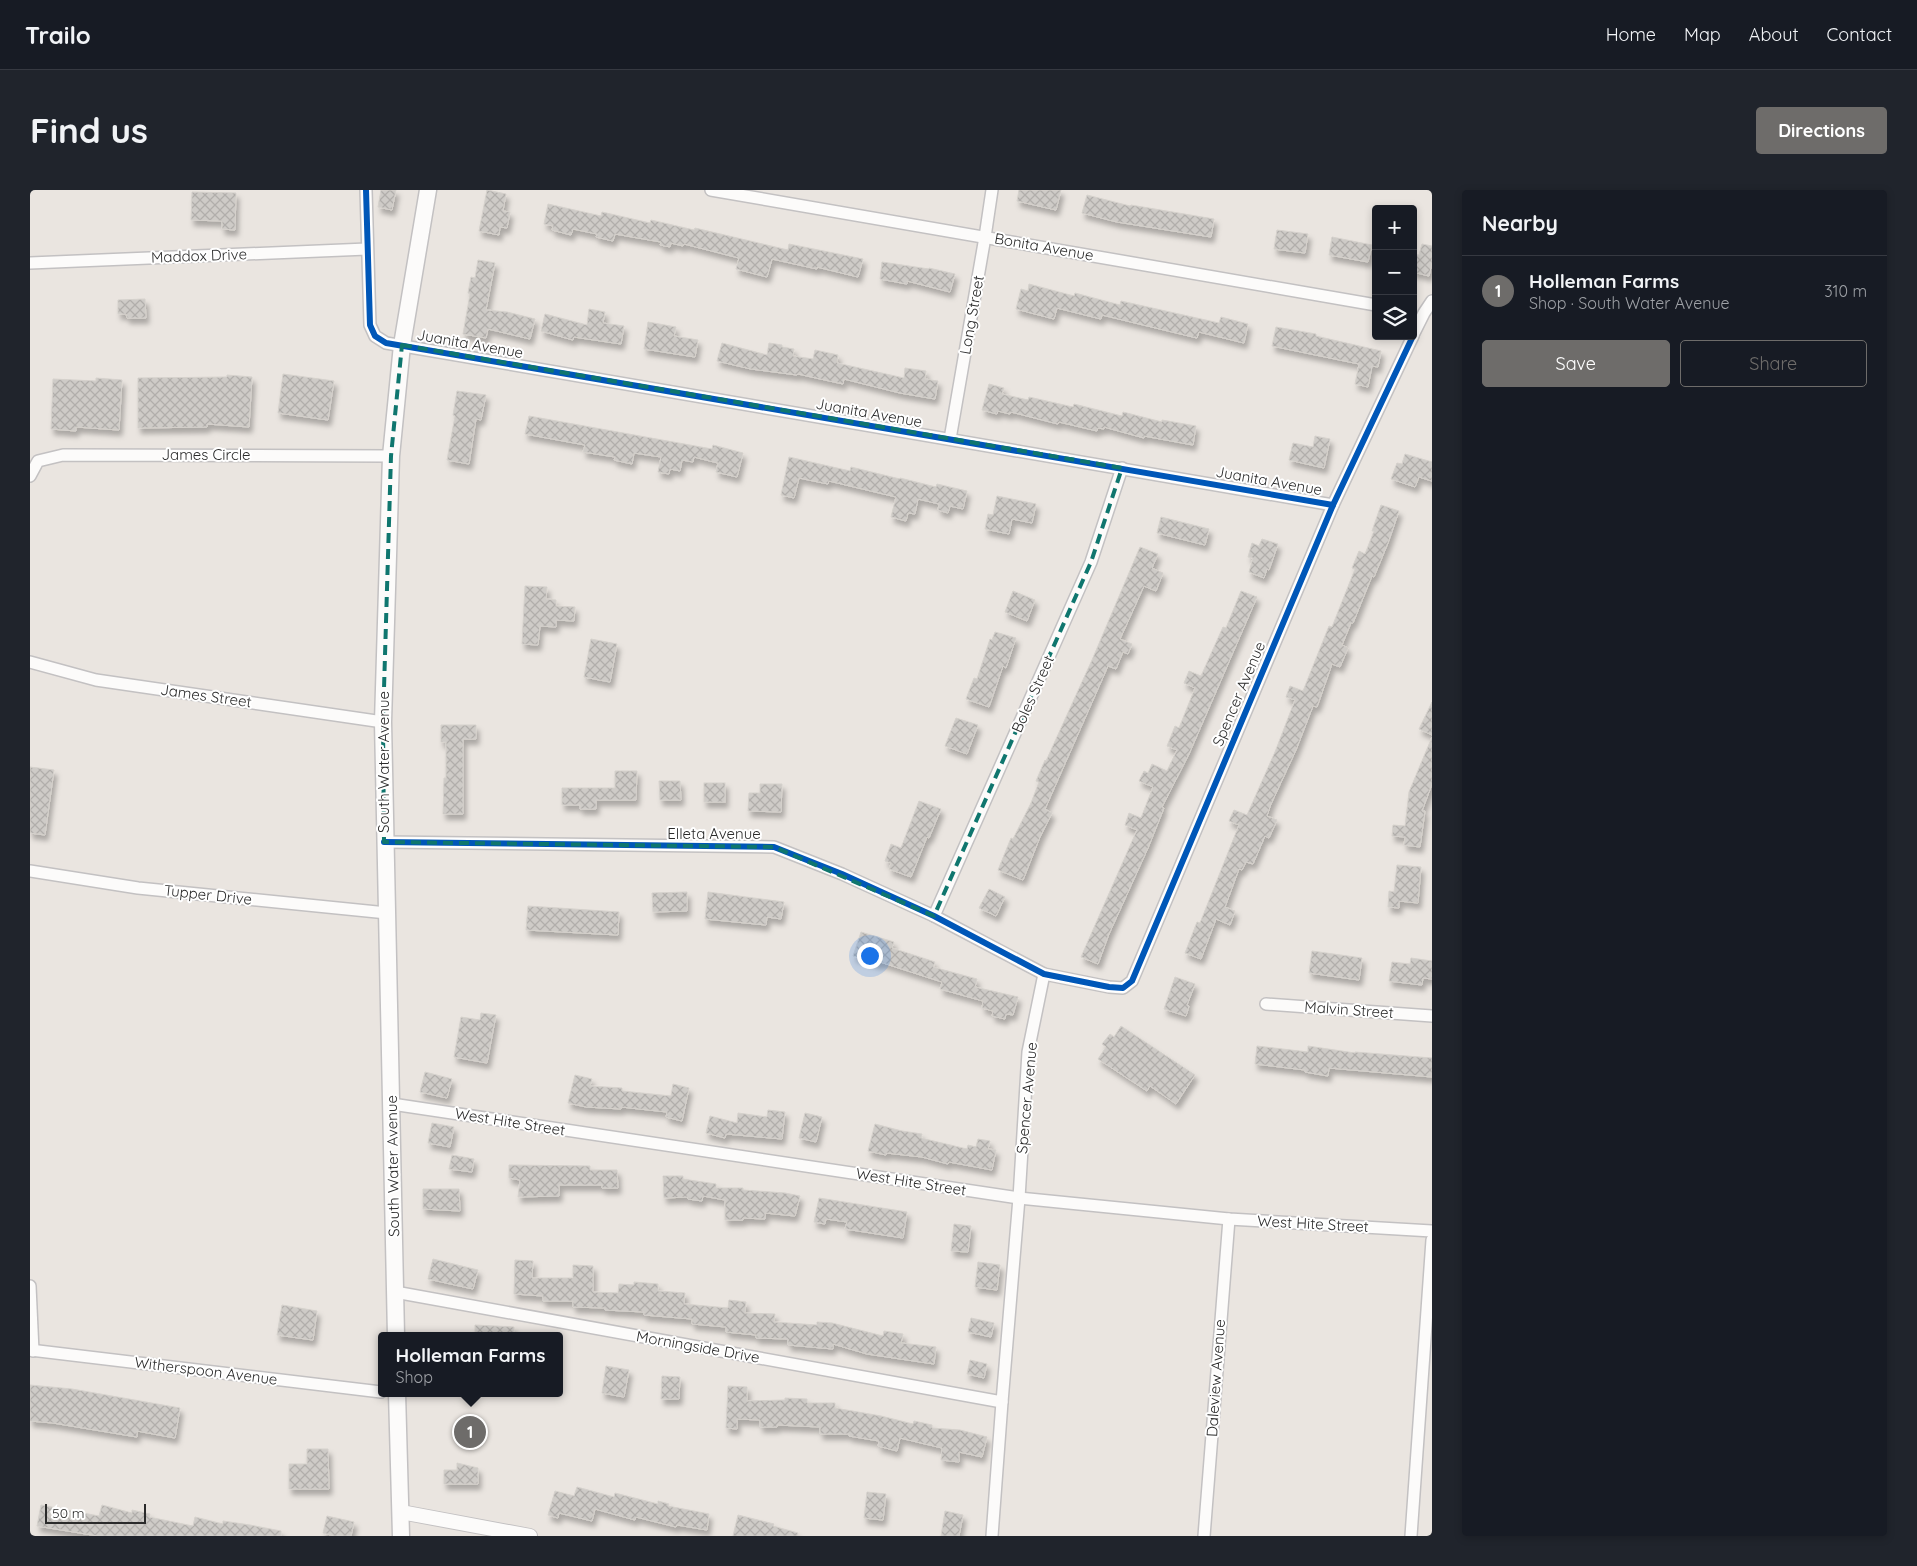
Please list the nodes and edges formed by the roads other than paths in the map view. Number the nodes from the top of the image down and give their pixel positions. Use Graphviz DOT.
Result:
graph roads {
  1 [pos="366,190"];
  2 [pos="428,190"];
  3 [pos="711,190"];
  4 [pos="992,190"];
  5 [pos="985,237"];
  6 [pos="367,250"];
  7 [pos="30,263"];
  8 [pos="1432,301"];
  9 [pos="1372,304"];
  10 [pos="1418,312"];
  11 [pos="1411,340"];
  12 [pos="402,345"];
  13 [pos="950,439"];
  14 [pos="391,456"];
  15 [pos="1122,468"];
  16 [pos="30,476"];
  17 [pos="1333,504"];
  18 [pos="30,662"];
  19 [pos="383,722"];
  20 [pos="384,842"];
  21 [pos="30,872"];
  22 [pos="387,913"];
  23 [pos="934,916"];
  24 [pos="1044,974"];
  25 [pos="1266,1004"];
  26 [pos="1432,1016"];
  27 [pos="392,1104"];
  28 [pos="1019,1198"];
  29 [pos="1229,1219"];
  30 [pos="1432,1231"];
  31 [pos="1432,1240"];
  32 [pos="30,1286"];
  33 [pos="395,1292"];
  34 [pos="396,1332"];
  35 [pos="31,1351"];
  36 [pos="378,1392"];
  37 [pos="397,1397"];
  38 [pos="1002,1402"];
  39 [pos="400,1512"];
  40 [pos="401,1536"];
  41 [pos="530,1536"];
  42 [pos="992,1536"];
  43 [pos="1204,1536"];
  44 [pos="1411,1536"];
  1 -- 6 [label="street, Juanita Avenue"];
  2 -- 12 [label="main road, South Water Avenue"];
  3 -- 5 [label="street, Bonita Avenue"];
  4 -- 5 [label="street, Long Street"];
  5 -- 9 [label="street, Bonita Avenue"];
  5 -- 13 [label="street, Long Street"];
  6 -- 7 [label="street, Maddox Drive"];
  6 -- 12 [label="street, Juanita Avenue"];
  8 -- 10 [label="street, Spencer Avenue"];
  11 -- 17 [label="street, Spencer Avenue"];
  12 -- 13 [label="street, Juanita Avenue"];
  12 -- 14 [label="main road, South Water Avenue"];
  13 -- 15 [label="street, Juanita Avenue"];
  14 -- 16 [label="street, James Circle"];
  14 -- 19 [label="main road, South Water Avenue"];
  15 -- 17 [label="street, Juanita Avenue"];
  15 -- 23 [label="street, Boles Street"];
  17 -- 24 [label="street, Spencer Avenue"];
  18 -- 19 [label="street, James Street"];
  19 -- 20 [label="main road, South Water Avenue"];
  20 -- 22 [label="main road, South Water Avenue"];
  20 -- 23 [label="street, Elleta Avenue"];
  21 -- 22 [label="street, Tupper Drive"];
  22 -- 27 [label="main road, South Water Avenue"];
  23 -- 24 [label="street, Elleta Avenue"];
  24 -- 28 [label="street, Spencer Avenue"];
  25 -- 26 [label="street, Malvin Street"];
  27 -- 28 [label="street, West Hite Street"];
  27 -- 33 [label="main road, South Water Avenue"];
  28 -- 29 [label="street, West Hite Street"];
  28 -- 38 [label="street, Spencer Avenue"];
  29 -- 30 [label="street, West Hite Street"];
  29 -- 43 [label="street, Daleview Avenue"];
  31 -- 44 [label="street"];
  32 -- 35 [label="street"];
  33 -- 34 [label="main road, South Water Avenue"];
  33 -- 38 [label="street, Morningside Drive"];
  35 -- 36 [label="street, Witherspoon Avenue"];
  37 -- 39 [label="main road"];
  38 -- 42 [label="street, Spencer Avenue"];
  39 -- 40 [label="main road"];
  39 -- 41 [label="street"];
}
